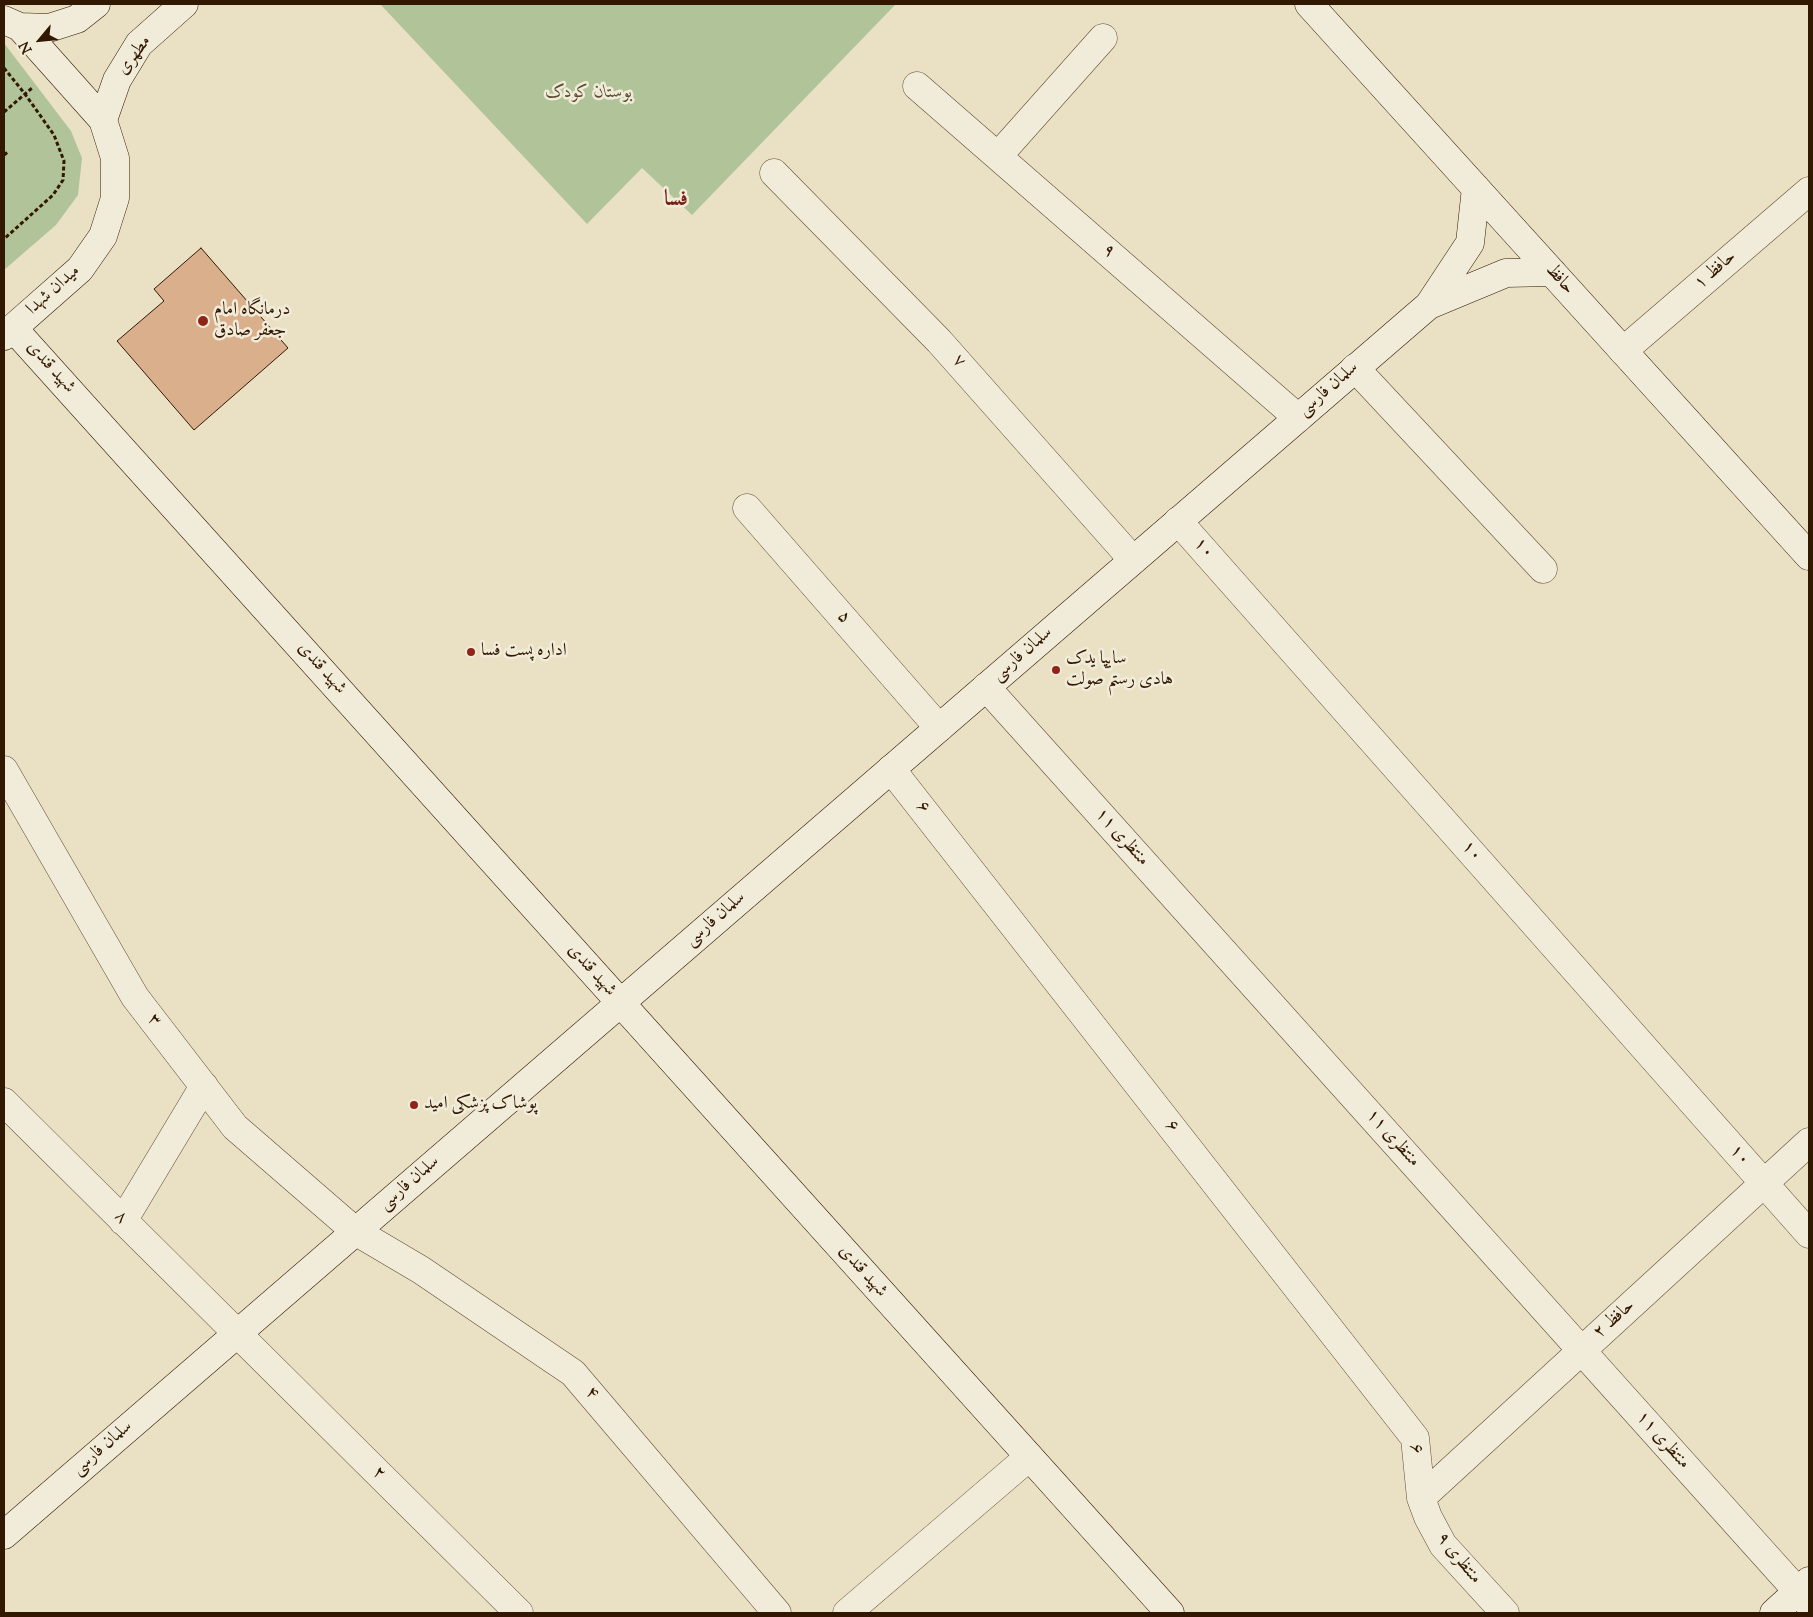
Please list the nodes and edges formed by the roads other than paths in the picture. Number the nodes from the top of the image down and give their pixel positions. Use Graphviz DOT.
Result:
graph roads {
  1 [pos="96,4"];
  2 [pos="184,4"];
  3 [pos="1309,4"];
  4 [pos="12,23"];
  5 [pos="1103,38"];
  6 [pos="917,86"];
  7 [pos="103,120"];
  8 [pos="998,156"];
  9 [pos="774,172"];
  10 [pos="1476,188"];
  11 [pos="1809,192"];
  12 [pos="1552,272"];
  13 [pos="1429,305"];
  14 [pos="8,332"];
  15 [pos="1623,351"];
  16 [pos="1356,368"];
  17 [pos="1298,418"];
  18 [pos="747,508"];
  19 [pos="1178,521"];
  20 [pos="1809,556"];
  21 [pos="1133,560"];
  22 [pos="1543,570"];
  23 [pos="986,687"];
  24 [pos="938,728"];
  25 [pos="891,769"];
  26 [pos="4,770"];
  27 [pos="620,1002"];
  28 [pos="204,1086"];
  29 [pos="4,1102"];
  30 [pos="1809,1142"];
  31 [pos="1764,1184"];
  32 [pos="123,1221"];
  33 [pos="356,1231"];
  34 [pos="1809,1234"];
  35 [pos="236,1334"];
  36 [pos="1582,1351"];
  37 [pos="1029,1457"];
  38 [pos="1421,1498"];
  39 [pos="4,1535"];
  40 [pos="1805,1592"];
  41 [pos="519,1613"];
  42 [pos="778,1613"];
  43 [pos="847,1613"];
  44 [pos="1170,1613"];
  45 [pos="1505,1613"];
  46 [pos="1774,1613"];
  1 -- 4 [label="street"];
  2 -- 7 [label="street, مطهری"];
  3 -- 10 [label="street, حافظ"];
  4 -- 7 [label="street, میدان شهدا"];
  5 -- 8 [label="street"];
  6 -- 8 [label="street, ۹"];
  7 -- 14 [label="street, میدان شهدا"];
  8 -- 17 [label="street, ۹"];
  9 -- 21 [label="street, ۷"];
  10 -- 12 [label="street, حافظ"];
  10 -- 13 [label="street"];
  11 -- 15 [label="street, حافظ ۱"];
  12 -- 13 [label="street"];
  12 -- 15 [label="street, حافظ"];
  13 -- 16 [label="street, سلمان فارسی"];
  14 -- 27 [label="street, شهید قندی"];
  15 -- 20 [label="street, حافظ"];
  16 -- 17 [label="street, سلمان فارسی"];
  16 -- 22 [label="street"];
  17 -- 19 [label="street, سلمان فارسی"];
  18 -- 24 [label="street, ۵"];
  19 -- 21 [label="street, سلمان فارسی"];
  19 -- 31 [label="street, ۱۰"];
  21 -- 23 [label="street, سلمان فارسی"];
  23 -- 24 [label="street, سلمان فارسی"];
  23 -- 36 [label="street, منتظری ۱۱"];
  24 -- 25 [label="street, سلمان فارسی"];
  25 -- 27 [label="street, سلمان فارسی"];
  25 -- 38 [label="street, ۶"];
  26 -- 28 [label="street, ۳"];
  27 -- 33 [label="street, سلمان فارسی"];
  27 -- 37 [label="street, شهید قندی"];
  28 -- 32 [label="street"];
  28 -- 33 [label="street, ۳"];
  29 -- 32 [label="street, ۸"];
  30 -- 31 [label="street, حافظ ۲"];
  31 -- 34 [label="street, ۱۰"];
  31 -- 36 [label="street, حافظ ۲"];
  32 -- 35 [label="street, ۸"];
  33 -- 35 [label="street, سلمان فارسی"];
  33 -- 42 [label="street, ۴"];
  35 -- 39 [label="street, سلمان فارسی"];
  35 -- 41 [label="street, ۲"];
  36 -- 38 [label="street, حافظ ۲"];
  36 -- 40 [label="street, منتظری ۱۱"];
  37 -- 43 [label="street"];
  37 -- 44 [label="street, شهید قندی"];
  38 -- 45 [label="street, منتظری ۹"];
  40 -- 46 [label="street"];
}
